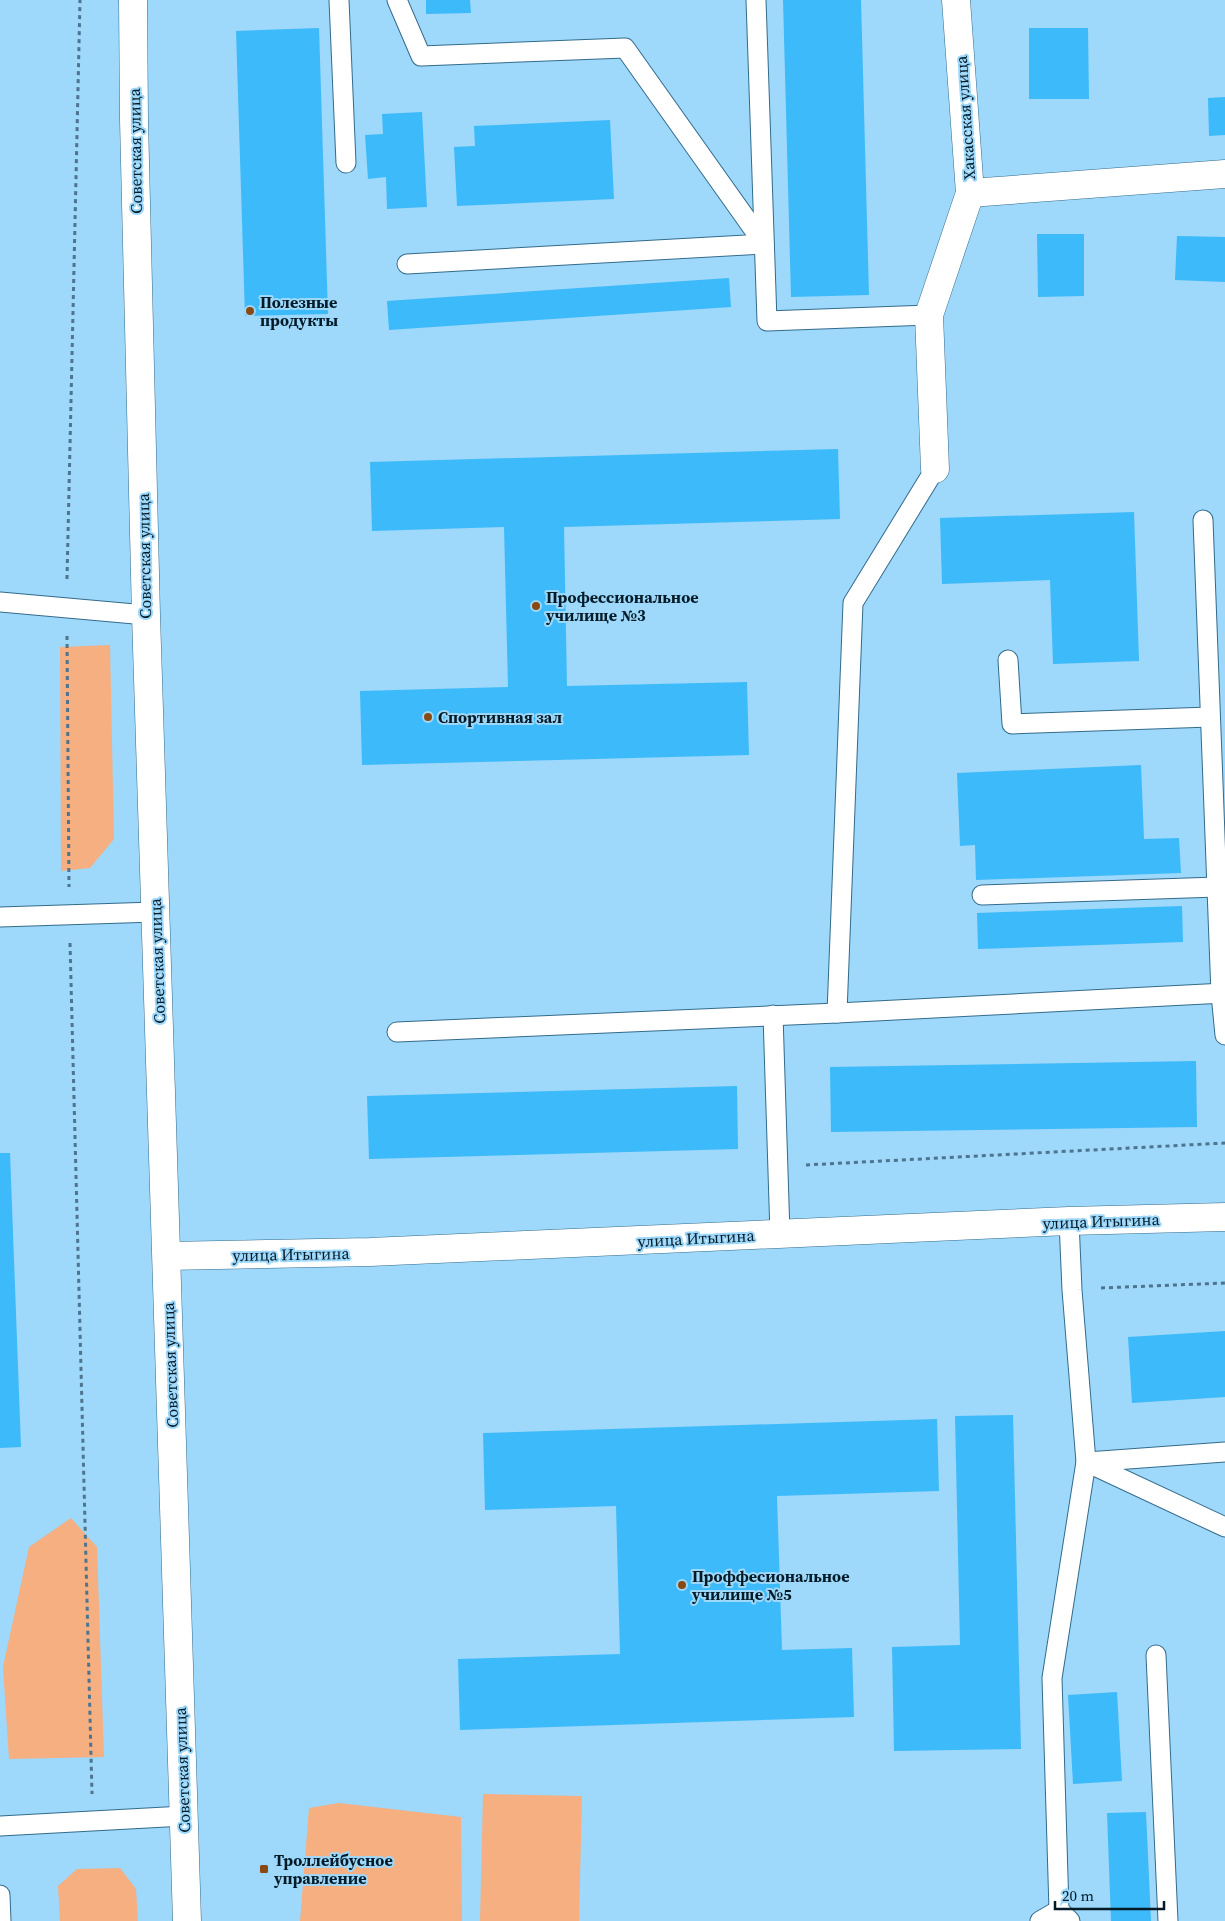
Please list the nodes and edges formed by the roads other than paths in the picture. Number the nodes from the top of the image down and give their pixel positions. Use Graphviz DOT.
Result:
graph roads {
  1 [pos="133,0"];
  2 [pos="339,0"];
  3 [pos="398,0"];
  4 [pos="756,0"];
  5 [pos="956,0"];
  6 [pos="346,163"];
  7 [pos="1225,174"];
  8 [pos="970,193"];
  9 [pos="764,244"];
  10 [pos="407,264"];
  11 [pos="929,314"];
  12 [pos="935,469"];
  13 [pos="1203,520"];
  14 [pos="0,602"];
  15 [pos="146,615"];
  16 [pos="1008,660"];
  17 [pos="1210,717"];
  18 [pos="1219,796"];
  19 [pos="1221,882"];
  20 [pos="982,895"];
  21 [pos="155,912"];
  22 [pos="0,916"];
  23 [pos="1223,993"];
  24 [pos="837,1013"];
  25 [pos="773,1015"];
  26 [pos="397,1032"];
  27 [pos="1225,1036"];
  28 [pos="1225,1217"];
  29 [pos="1069,1221"];
  30 [pos="780,1234"];
  31 [pos="167,1256"];
  32 [pos="1225,1452"];
  33 [pos="1086,1462"];
  34 [pos="1225,1527"];
  35 [pos="1156,1654"];
  36 [pos="184,1816"];
  37 [pos="0,1826"];
  38 [pos="0,1895"];
  39 [pos="1063,1918"];
  40 [pos="1,1921"];
  41 [pos="187,1921"];
  42 [pos="1040,1921"];
  43 [pos="1168,1921"];
  1 -- 15 [label="street, Советская улица"];
  2 -- 6 [label="lane"];
  3 -- 9 [label="lane"];
  4 -- 9 [label="lane"];
  5 -- 8 [label="street, Хакасская улица"];
  7 -- 8 [label="street"];
  8 -- 11 [label="street, Хакасская улица"];
  9 -- 10 [label="lane"];
  9 -- 11 [label="lane"];
  11 -- 12 [label="street, Хакасская улица"];
  12 -- 24 [label="lane"];
  13 -- 17 [label="lane"];
  14 -- 15 [label="lane"];
  15 -- 21 [label="street, Советская улица"];
  16 -- 17 [label="lane"];
  17 -- 18 [label="lane"];
  18 -- 19 [label="lane"];
  19 -- 20 [label="lane"];
  19 -- 23 [label="lane"];
  21 -- 22 [label="lane"];
  21 -- 31 [label="street, Советская улица"];
  23 -- 24 [label="lane"];
  23 -- 27 [label="lane"];
  24 -- 25 [label="lane"];
  25 -- 26 [label="lane"];
  25 -- 30 [label="lane"];
  28 -- 29 [label="street, улица Итыгина"];
  29 -- 30 [label="street, улица Итыгина"];
  29 -- 33 [label="lane"];
  30 -- 31 [label="street, улица Итыгина"];
  31 -- 36 [label="street, Советская улица"];
  32 -- 33 [label="lane"];
  33 -- 34 [label="lane"];
  33 -- 39 [label="lane"];
  35 -- 43 [label="lane"];
  36 -- 37 [label="lane"];
  36 -- 41 [label="street, Советская улица"];
  38 -- 40 [label="lane"];
  39 -- 42 [label="lane"];
}
